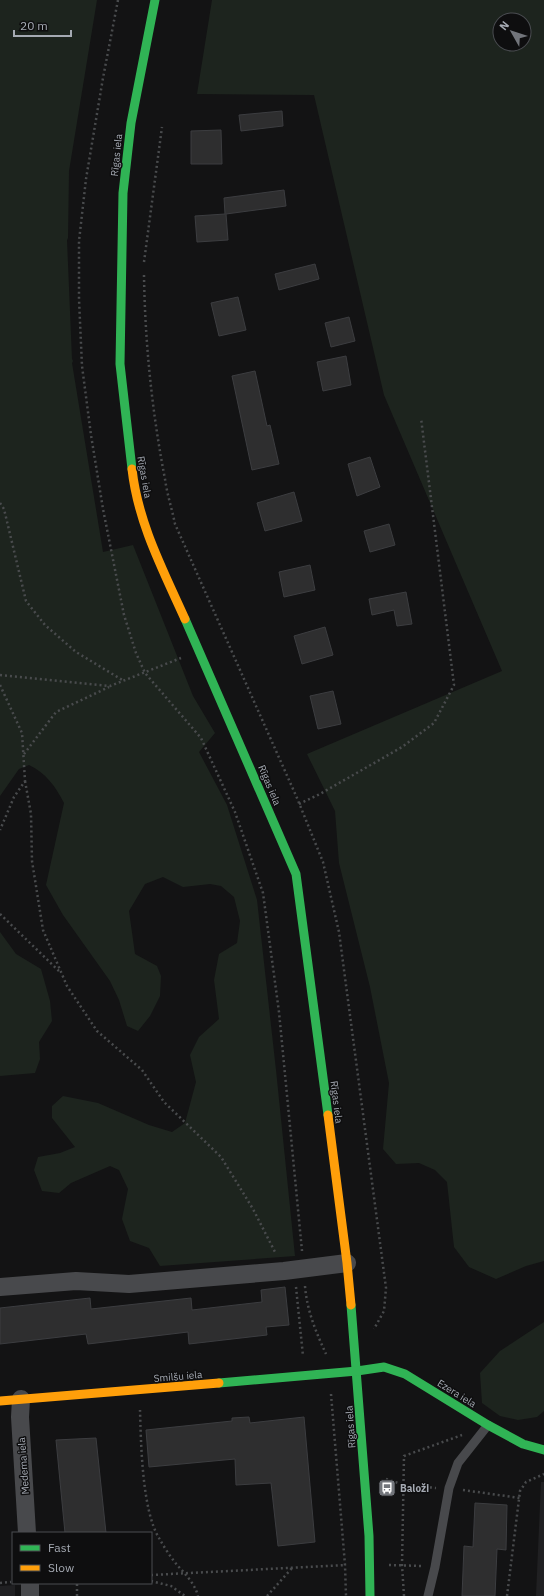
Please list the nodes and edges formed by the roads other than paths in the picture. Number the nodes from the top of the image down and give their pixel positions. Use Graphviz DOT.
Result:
graph roads {
  1 [pos="155,0"];
  2 [pos="347,1264"];
  3 [pos="0,1287"];
  4 [pos="357,1371"];
  5 [pos="21,1399"];
  6 [pos="0,1401"];
  7 [pos="488,1425"];
  8 [pos="544,1450"];
  9 [pos="28,1532"];
  10 [pos="30,1584"];
  11 [pos="30,1596"];
  12 [pos="370,1596"];
  13 [pos="428,1596"];
  1 -- 2 [label="main road, Rīgas iela"];
  2 -- 3 [label="street"];
  2 -- 4 [label="main road, Rīgas iela"];
  4 -- 5 [label="main road, Smilšu iela"];
  4 -- 7 [label="main road, Ezera iela"];
  4 -- 12 [label="main road, Rīgas iela"];
  5 -- 6 [label="main road, Smilšu iela"];
  5 -- 9 [label="street, Medema iela"];
  7 -- 8 [label="main road, Ezera iela"];
  7 -- 13 [label="lane"];
  10 -- 11 [label="street"];
}
